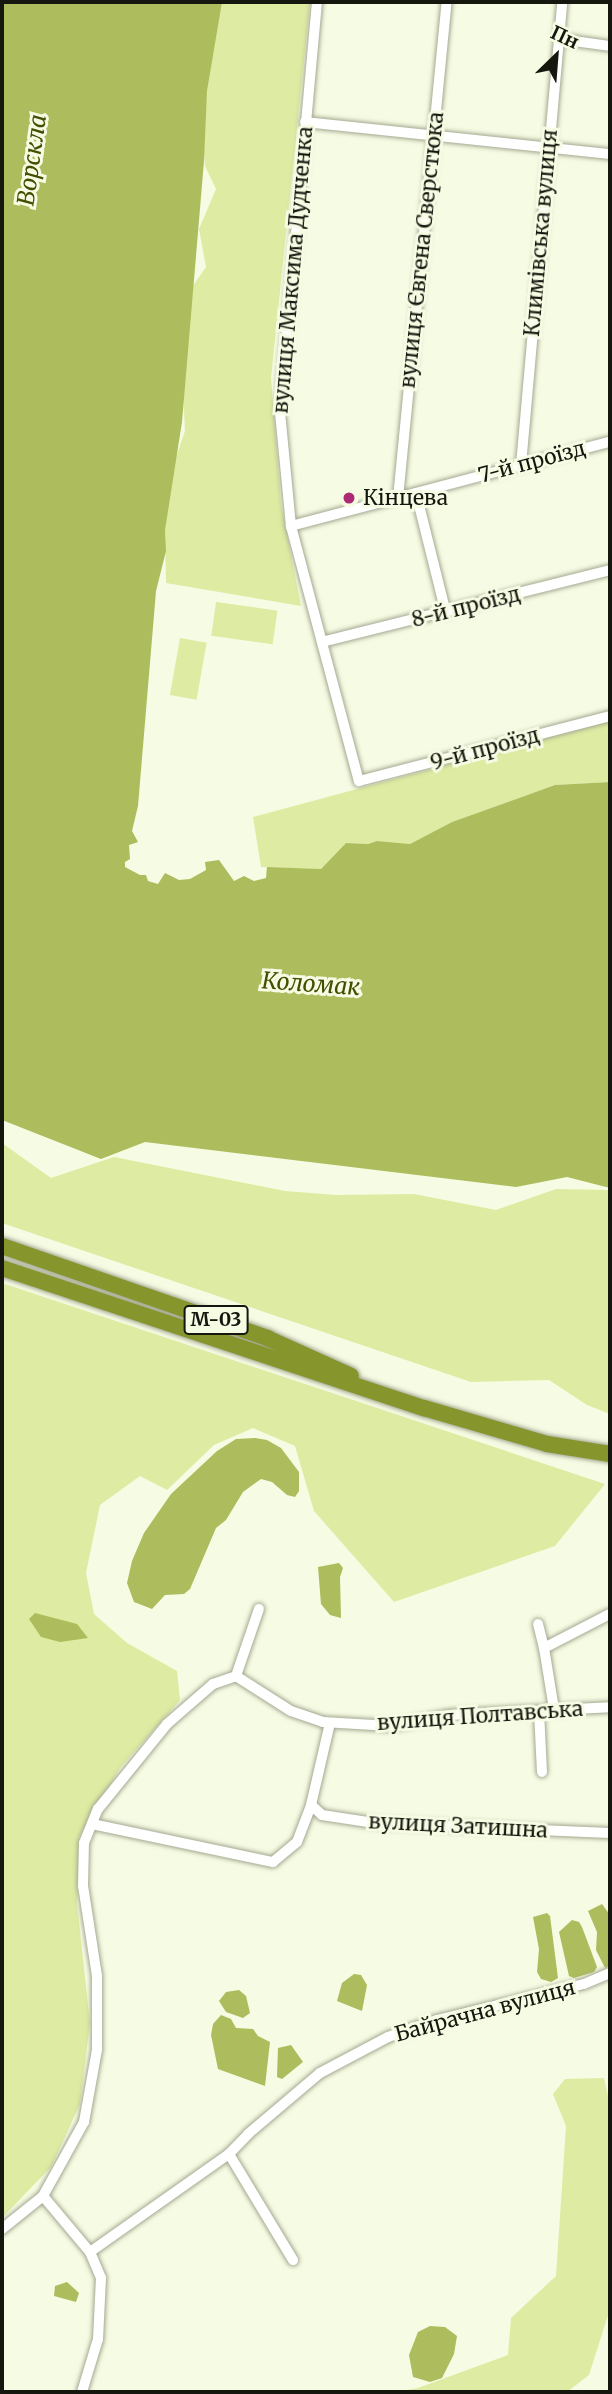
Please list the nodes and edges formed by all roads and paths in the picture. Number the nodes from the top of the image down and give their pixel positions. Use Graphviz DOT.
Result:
graph roads {
  1 [pos="317,2"];
  2 [pos="447,2"];
  3 [pos="562,2"];
  4 [pos="559,39"];
  5 [pos="610,46"];
  6 [pos="304,122"];
  7 [pos="433,137"];
  8 [pos="548,148"];
  9 [pos="610,154"];
  10 [pos="610,442"];
  11 [pos="521,465"];
  12 [pos="416,493"];
  13 [pos="398,498"];
  14 [pos="291,526"];
  15 [pos="610,570"];
  16 [pos="446,613"];
  17 [pos="322,642"];
  18 [pos="610,716"];
  19 [pos="359,781"];
  20 [pos="2,1246"];
  21 [pos="2,1268"];
  22 [pos="424,1408"];
  23 [pos="610,1454"];
  24 [pos="259,1609"];
  25 [pos="610,1614"];
  26 [pos="538,1624"];
  27 [pos="544,1648"];
  28 [pos="236,1676"];
  29 [pos="610,1707"];
  30 [pos="554,1709"];
  31 [pos="539,1711"];
  32 [pos="330,1723"];
  33 [pos="542,1772"];
  34 [pos="312,1805"];
  35 [pos="92,1824"];
  36 [pos="610,1833"];
  37 [pos="610,1973"];
  38 [pos="229,2154"];
  39 [pos="43,2196"];
  40 [pos="2,2229"];
  41 [pos="90,2252"];
  42 [pos="293,2260"];
  43 [pos="82,2392"];
  1 -- 6 [label="street, вулиця Максима Дудченка"];
  2 -- 7 [label="street, вулиця Євгена Сверстюка"];
  3 -- 4 [label="street, Климівська вулиця"];
  4 -- 5 [label="street"];
  4 -- 8 [label="street, Климівська вулиця"];
  6 -- 7 [label="street"];
  6 -- 14 [label="street, вулиця Максима Дудченка"];
  7 -- 8 [label="street"];
  7 -- 13 [label="street, вулиця Євгена Сверстюка"];
  8 -- 9 [label="street"];
  8 -- 11 [label="street, Климівська вулиця"];
  10 -- 11 [label="street, 7-й проїзд"];
  11 -- 12 [label="street, 7-й проїзд"];
  12 -- 13 [label="street, 7-й проїзд"];
  12 -- 16 [label="street"];
  13 -- 14 [label="street, 7-й проїзд"];
  14 -- 17 [label="street, вулиця Максима Дудченка"];
  15 -- 16 [label="street, 8-й проїзд"];
  16 -- 17 [label="street, 8-й проїзд"];
  17 -- 19 [label="street, вулиця Максима Дудченка"];
  18 -- 19 [label="street, 9-й проїзд"];
  20 -- 22 [label="highway, М-03"];
  21 -- 22 [label="highway, М-03"];
  22 -- 23 [label="highway, М-03"];
  24 -- 28 [label="street"];
  25 -- 27 [label="street"];
  26 -- 27 [label="street"];
  27 -- 30 [label="street"];
  28 -- 32 [label="street, вулиця Полтавська"];
  28 -- 35 [label="street"];
  29 -- 30 [label="street, вулиця Полтавська"];
  30 -- 31 [label="street, вулиця Полтавська"];
  31 -- 32 [label="street, вулиця Полтавська"];
  31 -- 33 [label="street"];
  32 -- 34 [label="street"];
  34 -- 35 [label="street"];
  34 -- 36 [label="street, вулиця Затишна"];
  35 -- 39 [label="street"];
  37 -- 38 [label="street, Байрачна вулиця"];
  38 -- 41 [label="street, Байрачна вулиця"];
  38 -- 42 [label="street"];
  39 -- 40 [label="street"];
  39 -- 41 [label="street"];
  41 -- 43 [label="street"];
}
